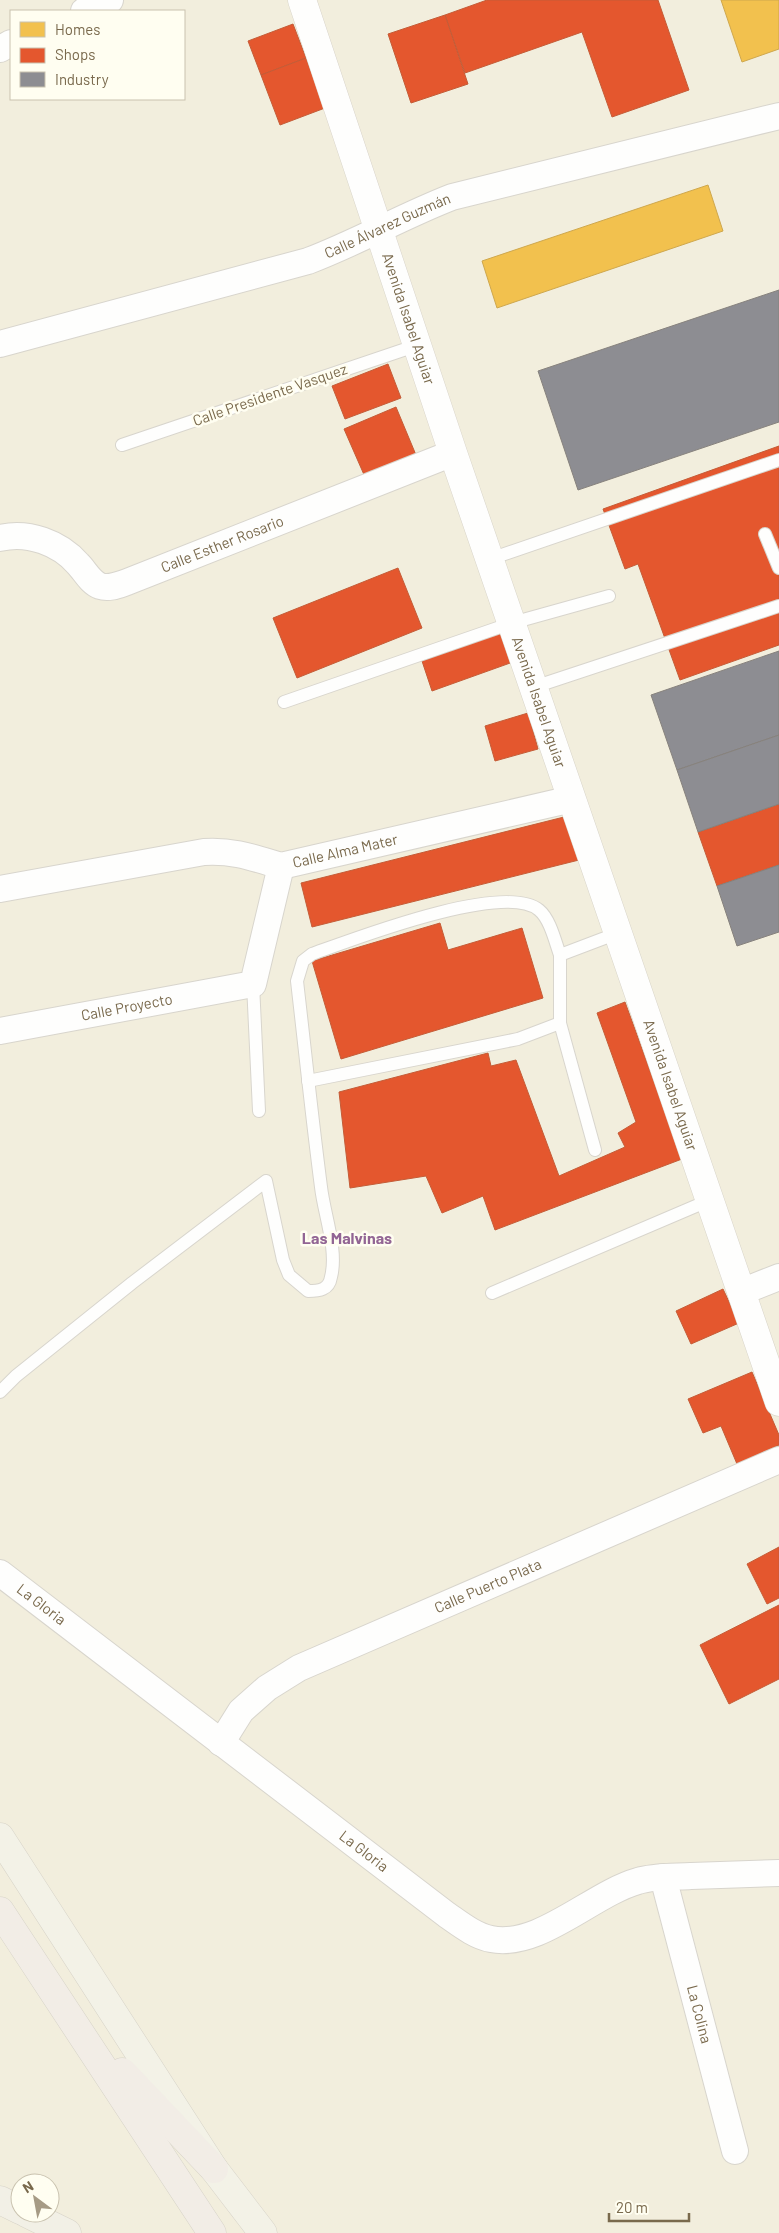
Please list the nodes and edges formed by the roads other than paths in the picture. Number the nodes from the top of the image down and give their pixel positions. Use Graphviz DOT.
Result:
graph roads {
  1 [pos="110,0"];
  2 [pos="302,0"];
  3 [pos="86,10"];
  4 [pos="779,116"];
  5 [pos="380,228"];
  6 [pos="0,344"];
  7 [pos="418,345"];
  8 [pos="122,446"];
  9 [pos="453,453"];
  10 [pos="779,460"];
  11 [pos="765,534"];
  12 [pos="0,538"];
  13 [pos="490,559"];
  14 [pos="779,568"];
  15 [pos="609,596"];
  16 [pos="779,606"];
  17 [pos="512,623"];
  18 [pos="534,687"];
  19 [pos="284,702"];
  20 [pos="572,799"];
  21 [pos="281,866"];
  22 [pos="0,889"];
  23 [pos="618,933"];
  24 [pos="560,954"];
  25 [pos="253,984"];
  26 [pos="560,1022"];
  27 [pos="0,1031"];
  28 [pos="308,1081"];
  29 [pos="259,1111"];
  30 [pos="595,1150"];
  31 [pos="710,1200"];
  32 [pos="779,1277"];
  33 [pos="741,1292"];
  34 [pos="492,1294"];
  35 [pos="0,1392"];
  36 [pos="779,1402"];
  37 [pos="779,1460"];
  38 [pos="0,1574"];
  39 [pos="221,1743"];
  40 [pos="0,1837"];
  41 [pos="779,1872"];
  42 [pos="663,1877"];
  43 [pos="0,1910"];
  44 [pos="73,2022"];
  45 [pos="735,2151"];
  46 [pos="214,2169"];
  47 [pos="46,2223"];
  48 [pos="67,2233"];
  49 [pos="212,2233"];
  50 [pos="263,2233"];
  1 -- 3 [label="street"];
  2 -- 5 [label="main road, Avenida Isabel Aguiar"];
  4 -- 5 [label="street, Calle Álvarez Guzmán"];
  5 -- 6 [label="street, Calle Álvarez Guzmán"];
  5 -- 7 [label="main road, Avenida Isabel Aguiar"];
  7 -- 8 [label="lane, Calle Presidente Vasquez"];
  7 -- 9 [label="main road, Avenida Isabel Aguiar"];
  9 -- 12 [label="street, Calle Esther Rosario"];
  9 -- 13 [label="main road, Avenida Isabel Aguiar"];
  10 -- 13 [label="lane"];
  11 -- 14 [label="lane"];
  13 -- 17 [label="main road, Avenida Isabel Aguiar"];
  15 -- 17 [label="lane"];
  16 -- 18 [label="lane"];
  17 -- 18 [label="main road, Avenida Isabel Aguiar"];
  17 -- 19 [label="lane"];
  18 -- 20 [label="main road, Avenida Isabel Aguiar"];
  20 -- 21 [label="street, Calle Alma Mater"];
  20 -- 23 [label="main road, Avenida Isabel Aguiar"];
  21 -- 22 [label="street, Calle Alma Mater"];
  21 -- 25 [label="street"];
  23 -- 24 [label="lane"];
  23 -- 31 [label="main road, Avenida Isabel Aguiar"];
  24 -- 26 [label="lane"];
  24 -- 28 [label="lane"];
  25 -- 27 [label="street, Calle Proyecto"];
  25 -- 29 [label="lane"];
  26 -- 28 [label="lane"];
  26 -- 30 [label="lane"];
  28 -- 35 [label="lane"];
  31 -- 33 [label="main road, Avenida Isabel Aguiar"];
  31 -- 34 [label="lane"];
  32 -- 33 [label="street"];
  33 -- 36 [label="main road, Avenida Isabel Aguiar"];
  37 -- 39 [label="street, Calle Puerto Plata"];
  38 -- 39 [label="street, La Gloria"];
  39 -- 42 [label="street, La Gloria"];
  40 -- 46 [label="main road"];
  41 -- 42 [label="street, La Gloria"];
  42 -- 45 [label="street, La Colina"];
  43 -- 44 [label="highway"];
  44 -- 46 [label="highway"];
  44 -- 49 [label="highway"];
  46 -- 50 [label="main road"];
  47 -- 48 [label="highway"];
}
